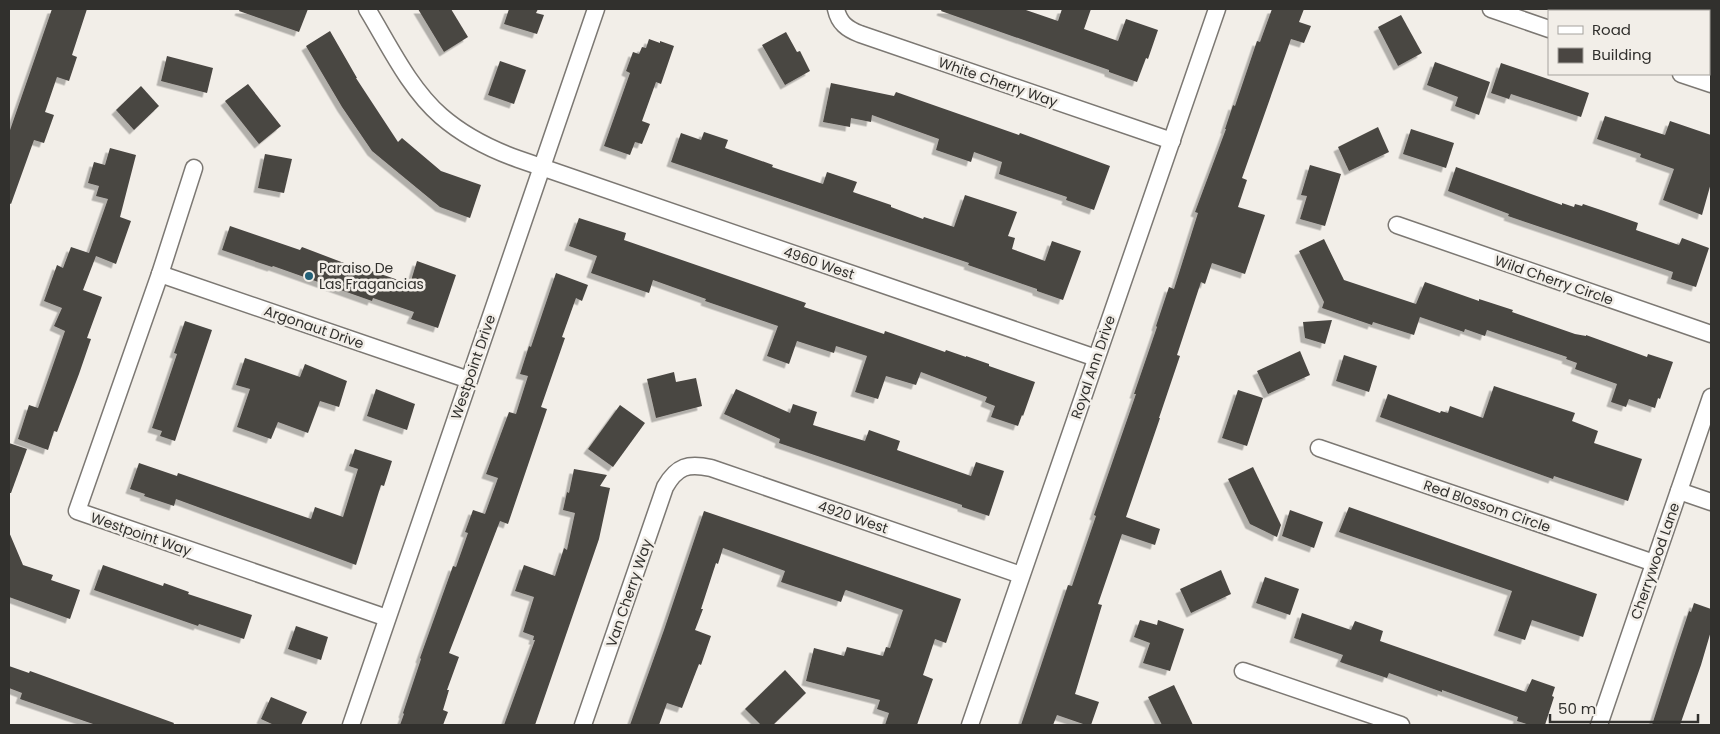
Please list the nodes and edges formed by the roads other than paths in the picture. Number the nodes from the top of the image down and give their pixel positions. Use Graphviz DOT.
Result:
graph roads {
  1 [pos="367,9"];
  2 [pos="596,9"];
  3 [pos="836,9"];
  4 [pos="1217,9"];
  5 [pos="1491,9"];
  6 [pos="1548,28"];
  7 [pos="1684,75"];
  8 [pos="1711,84"];
  9 [pos="1172,141"];
  10 [pos="541,167"];
  11 [pos="194,168"];
  12 [pos="1397,225"];
  13 [pos="160,274"];
  14 [pos="1711,334"];
  15 [pos="1096,358"];
  16 [pos="469,380"];
  17 [pos="1711,397"];
  18 [pos="1319,448"];
  19 [pos="684,467"];
  20 [pos="1679,491"];
  21 [pos="1711,502"];
  22 [pos="1654,563"];
  23 [pos="1021,575"];
  24 [pos="387,618"];
  25 [pos="1243,671"];
  26 [pos="350,725"];
  27 [pos="583,725"];
  28 [pos="970,725"];
  29 [pos="1401,725"];
  30 [pos="1599,725"];
  1 -- 10 [label="street, 4960 West"];
  2 -- 10 [label="street, Westpoint Drive"];
  3 -- 9 [label="street, White Cherry Way"];
  4 -- 9 [label="street, Royal Ann Drive"];
  5 -- 6 [label="street"];
  7 -- 8 [label="street"];
  9 -- 15 [label="street, Royal Ann Drive"];
  10 -- 15 [label="street, 4960 West"];
  10 -- 16 [label="street, Westpoint Drive"];
  11 -- 13 [label="street"];
  12 -- 14 [label="street, Wild Cherry Circle"];
  13 -- 16 [label="street, Argonaut Drive"];
  13 -- 24 [label="street, Westpoint Way"];
  15 -- 23 [label="street, Royal Ann Drive"];
  16 -- 24 [label="street, Westpoint Drive"];
  17 -- 20 [label="street, Cherrywood Lane"];
  18 -- 22 [label="street, Red Blossom Circle"];
  19 -- 23 [label="street, 4920 West"];
  19 -- 27 [label="street, Van Cherry Way"];
  20 -- 21 [label="street"];
  20 -- 22 [label="street, Cherrywood Lane"];
  22 -- 30 [label="street, Cherrywood Lane"];
  23 -- 28 [label="street, Royal Ann Drive"];
  24 -- 26 [label="street, Westpoint Drive"];
  25 -- 29 [label="street"];
}
